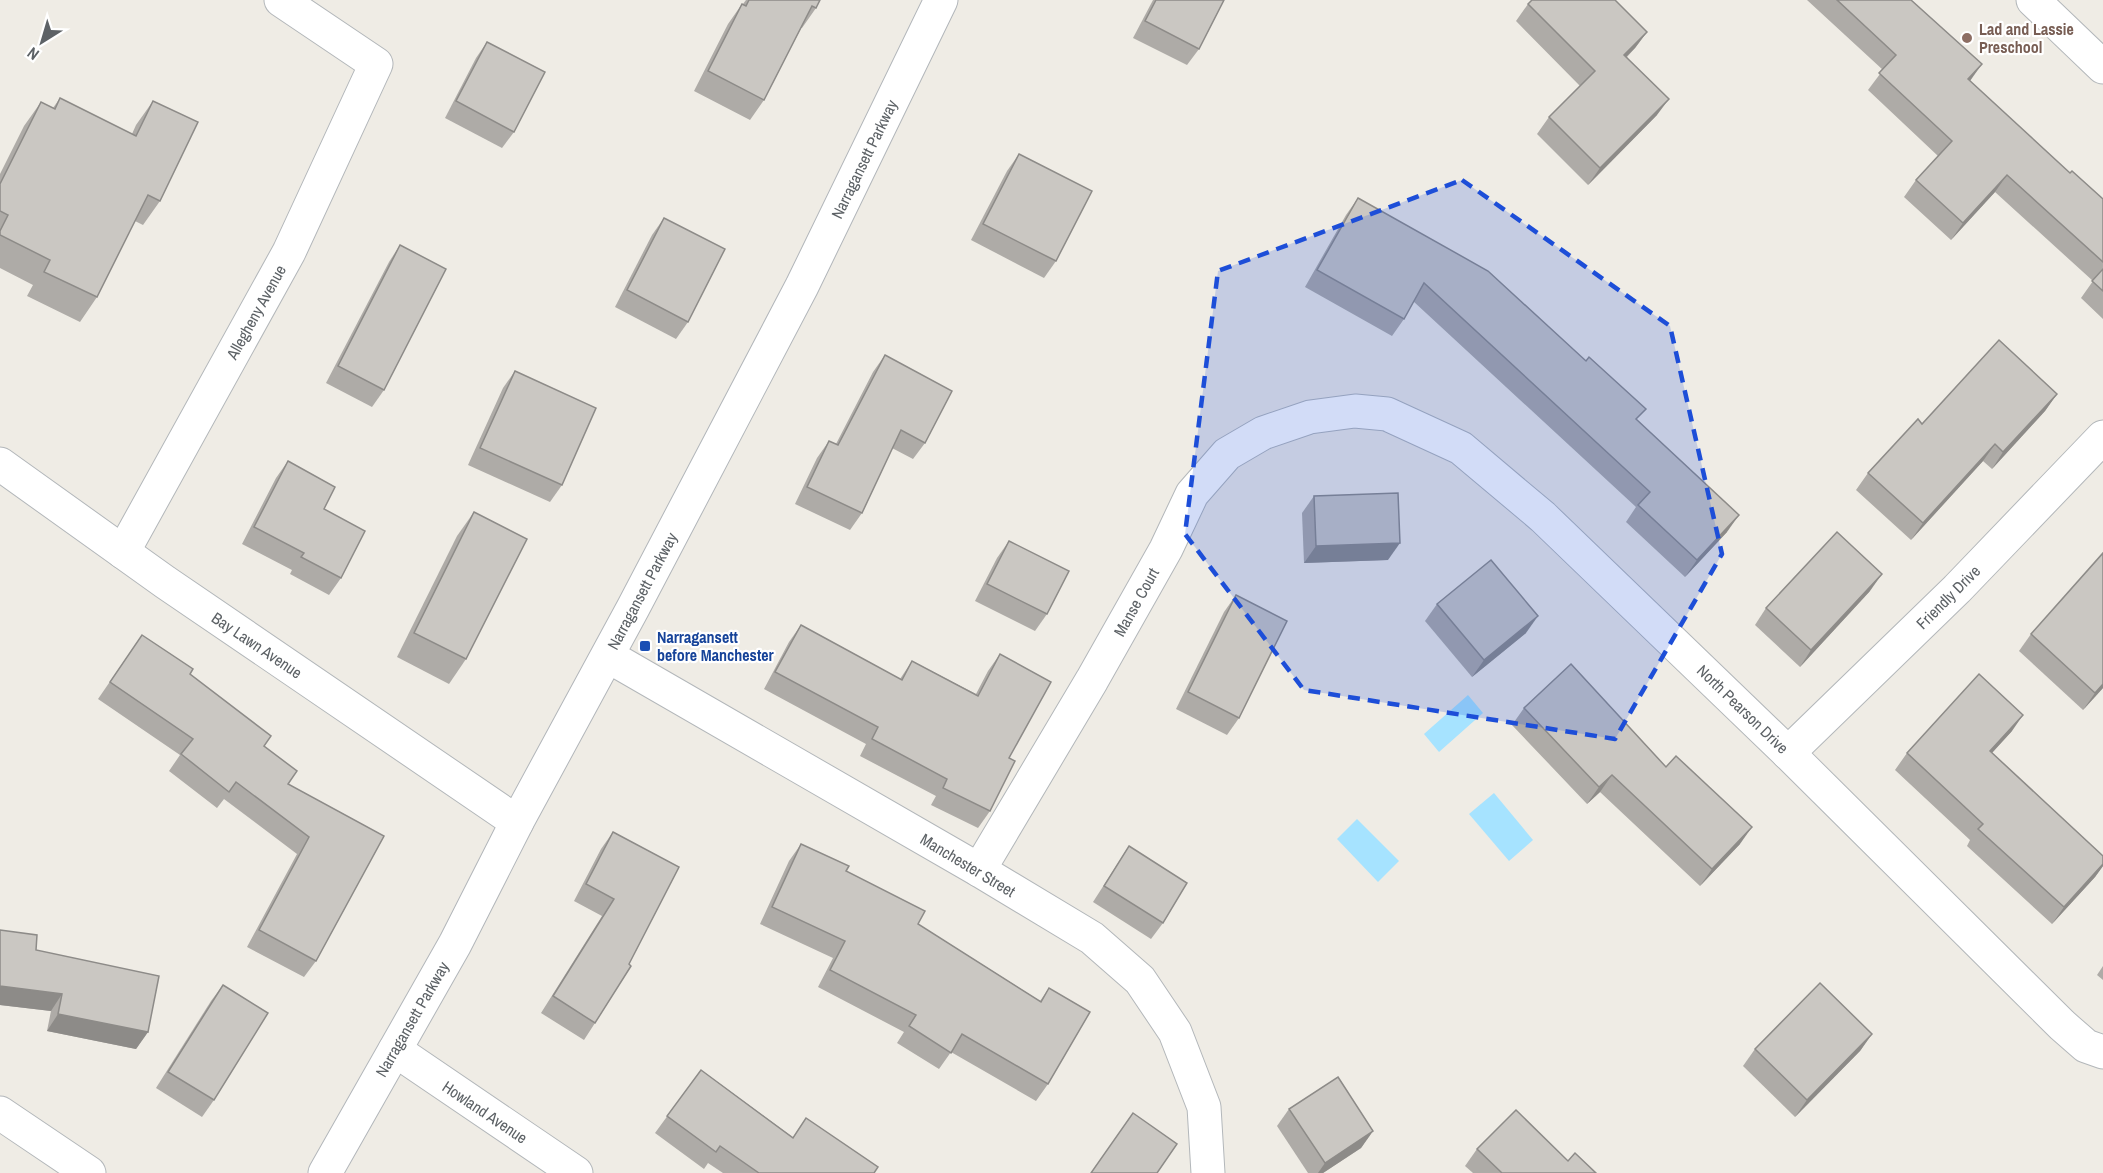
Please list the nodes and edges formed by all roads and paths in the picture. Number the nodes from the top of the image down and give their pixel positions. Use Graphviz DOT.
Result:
graph roads {
  1 [pos="281,0"];
  2 [pos="941,0"];
  3 [pos="2033,0"];
  4 [pos="2103,68"];
  5 [pos="1355,411"];
  6 [pos="2103,437"];
  7 [pos="0,464"];
  8 [pos="123,552"];
  9 [pos="608,656"];
  10 [pos="1788,753"];
  11 [pos="517,822"];
  12 [pos="979,870"];
  13 [pos="394,1050"];
  14 [pos="2103,1052"];
  15 [pos="0,1113"];
  16 [pos="89,1173"];
  17 [pos="325,1173"];
  18 [pos="576,1173"];
  19 [pos="1208,1173"];
  1 -- 8 [label="street, Allegheny Avenue"];
  2 -- 9 [label="street, Narragansett Parkway"];
  3 -- 4 [label="street"];
  5 -- 10 [label="street, North Pearson Drive"];
  5 -- 12 [label="street, Manse Court"];
  6 -- 10 [label="street, Friendly Drive"];
  7 -- 8 [label="street, Bay Lawn Avenue"];
  8 -- 11 [label="street, Bay Lawn Avenue"];
  9 -- 11 [label="street, Narragansett Parkway"];
  9 -- 12 [label="street, Manchester Street"];
  10 -- 14 [label="street, North Pearson Drive"];
  11 -- 13 [label="street, Narragansett Parkway"];
  12 -- 19 [label="street, Manchester Street"];
  13 -- 17 [label="street, Narragansett Parkway"];
  13 -- 18 [label="street, Howland Avenue"];
  15 -- 16 [label="street"];
}
